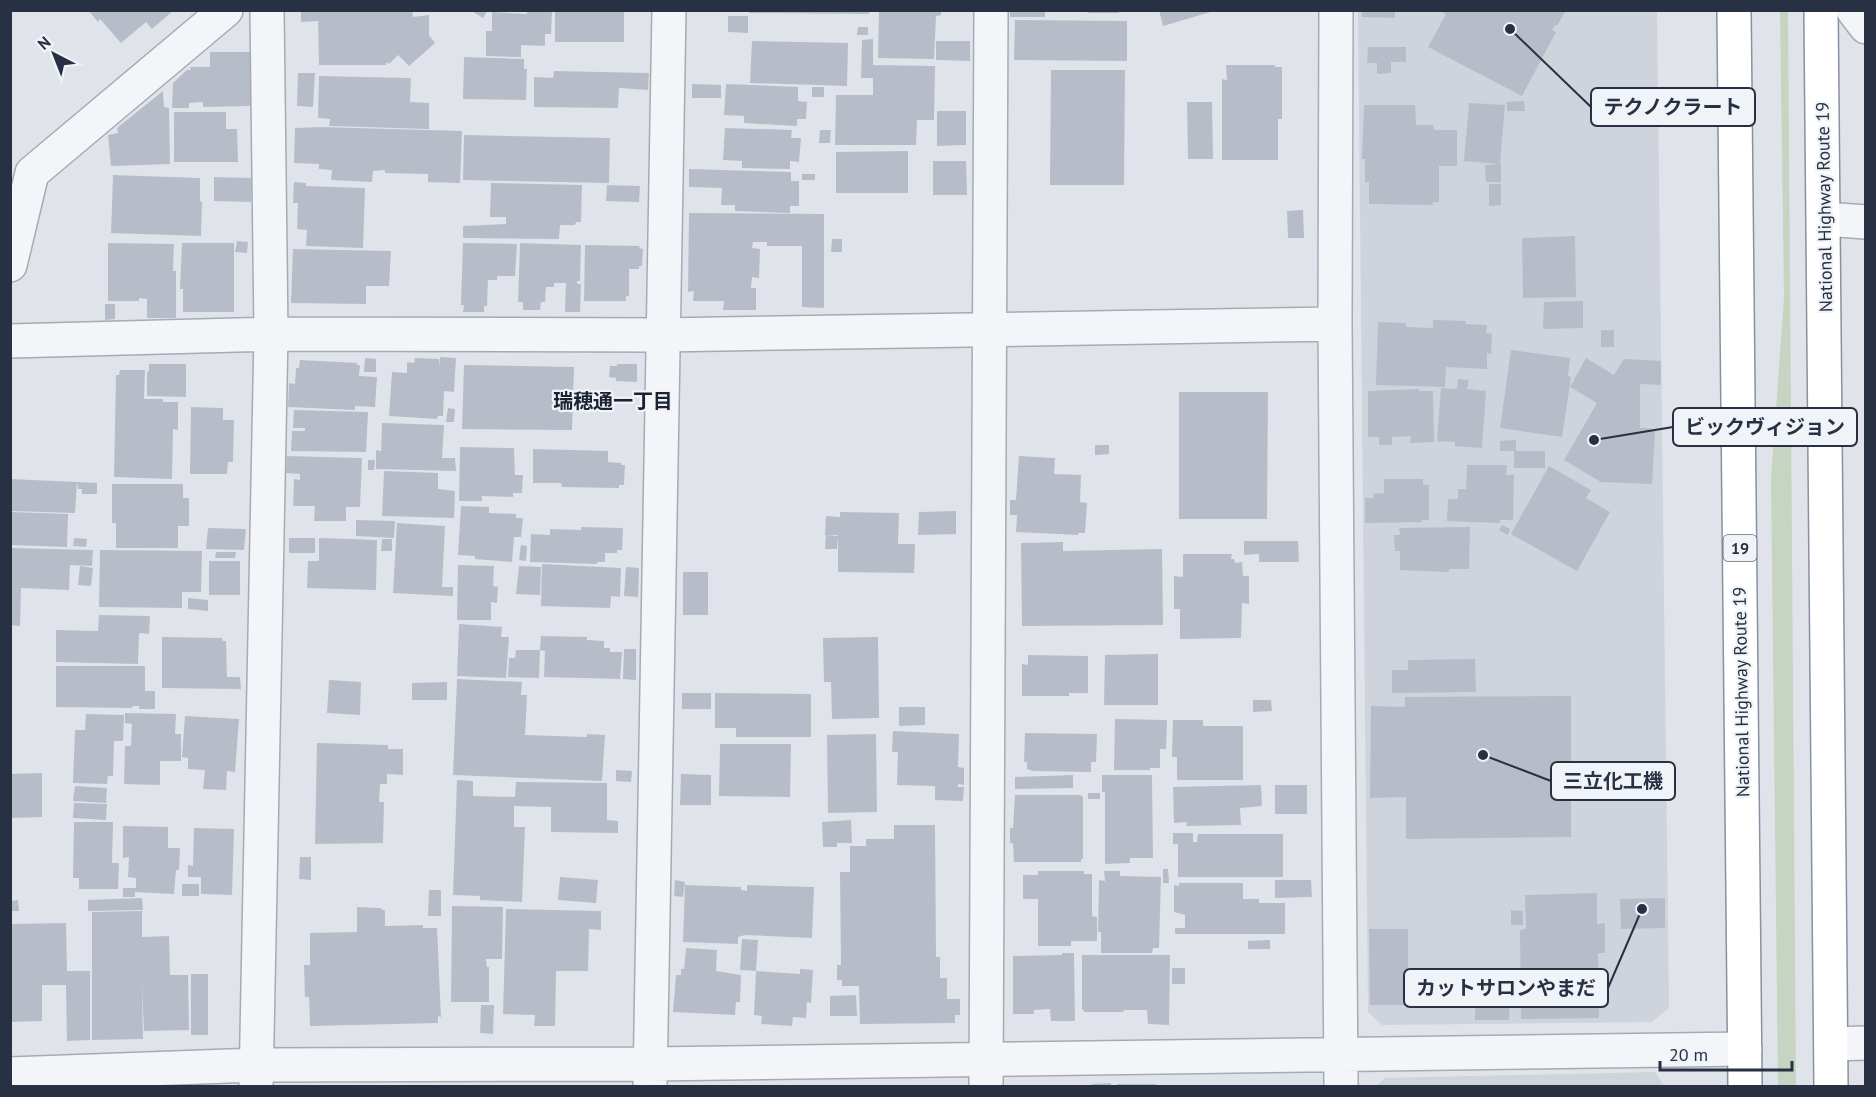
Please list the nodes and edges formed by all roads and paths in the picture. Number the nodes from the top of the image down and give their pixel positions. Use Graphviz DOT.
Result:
graph roads {
  1 [pos="226,10"];
  2 [pos="267,10"];
  3 [pos="669,10"];
  4 [pos="991,10"];
  5 [pos="1336,10"];
  6 [pos="1734,10"];
  7 [pos="1821,10"];
  8 [pos="1853,10"];
  9 [pos="1866,27"];
  10 [pos="1824,219"];
  11 [pos="1866,222"];
  12 [pos="10,265"];
  13 [pos="1335,324"];
  14 [pos="989,330"];
  15 [pos="271,334"];
  16 [pos="662,335"];
  17 [pos="10,341"];
  18 [pos="1866,1043"];
  19 [pos="1831,1044"];
  20 [pos="1745,1049"];
  21 [pos="1340,1054"];
  22 [pos="986,1073"];
  23 [pos="10,1074"];
  24 [pos="650,1075"];
  25 [pos="256,1076"];
  26 [pos="1341,1086"];
  27 [pos="1745,1086"];
  28 [pos="1831,1086"];
  1 -- 12 [label="street"];
  2 -- 15 [label="street"];
  3 -- 16 [label="street"];
  4 -- 14 [label="street"];
  5 -- 13 [label="street"];
  6 -- 20 [label="highway, National Highway Route 19 / 19"];
  7 -- 10 [label="highway, National Highway Route 19"];
  8 -- 9 [label="street"];
  10 -- 11 [label="street"];
  10 -- 19 [label="highway, National Highway Route 19"];
  13 -- 14 [label="street"];
  13 -- 21 [label="street"];
  14 -- 16 [label="street"];
  14 -- 22 [label="street"];
  15 -- 16 [label="street"];
  15 -- 17 [label="street"];
  15 -- 25 [label="street"];
  16 -- 24 [label="street"];
  18 -- 19 [label="street"];
  19 -- 28 [label="highway, National Highway Route 19"];
  20 -- 21 [label="street"];
  20 -- 27 [label="highway, National Highway Route 19 / 19"];
  21 -- 22 [label="street"];
  21 -- 26 [label="street"];
  22 -- 24 [label="street"];
  23 -- 25 [label="street"];
  24 -- 25 [label="street"];
}
